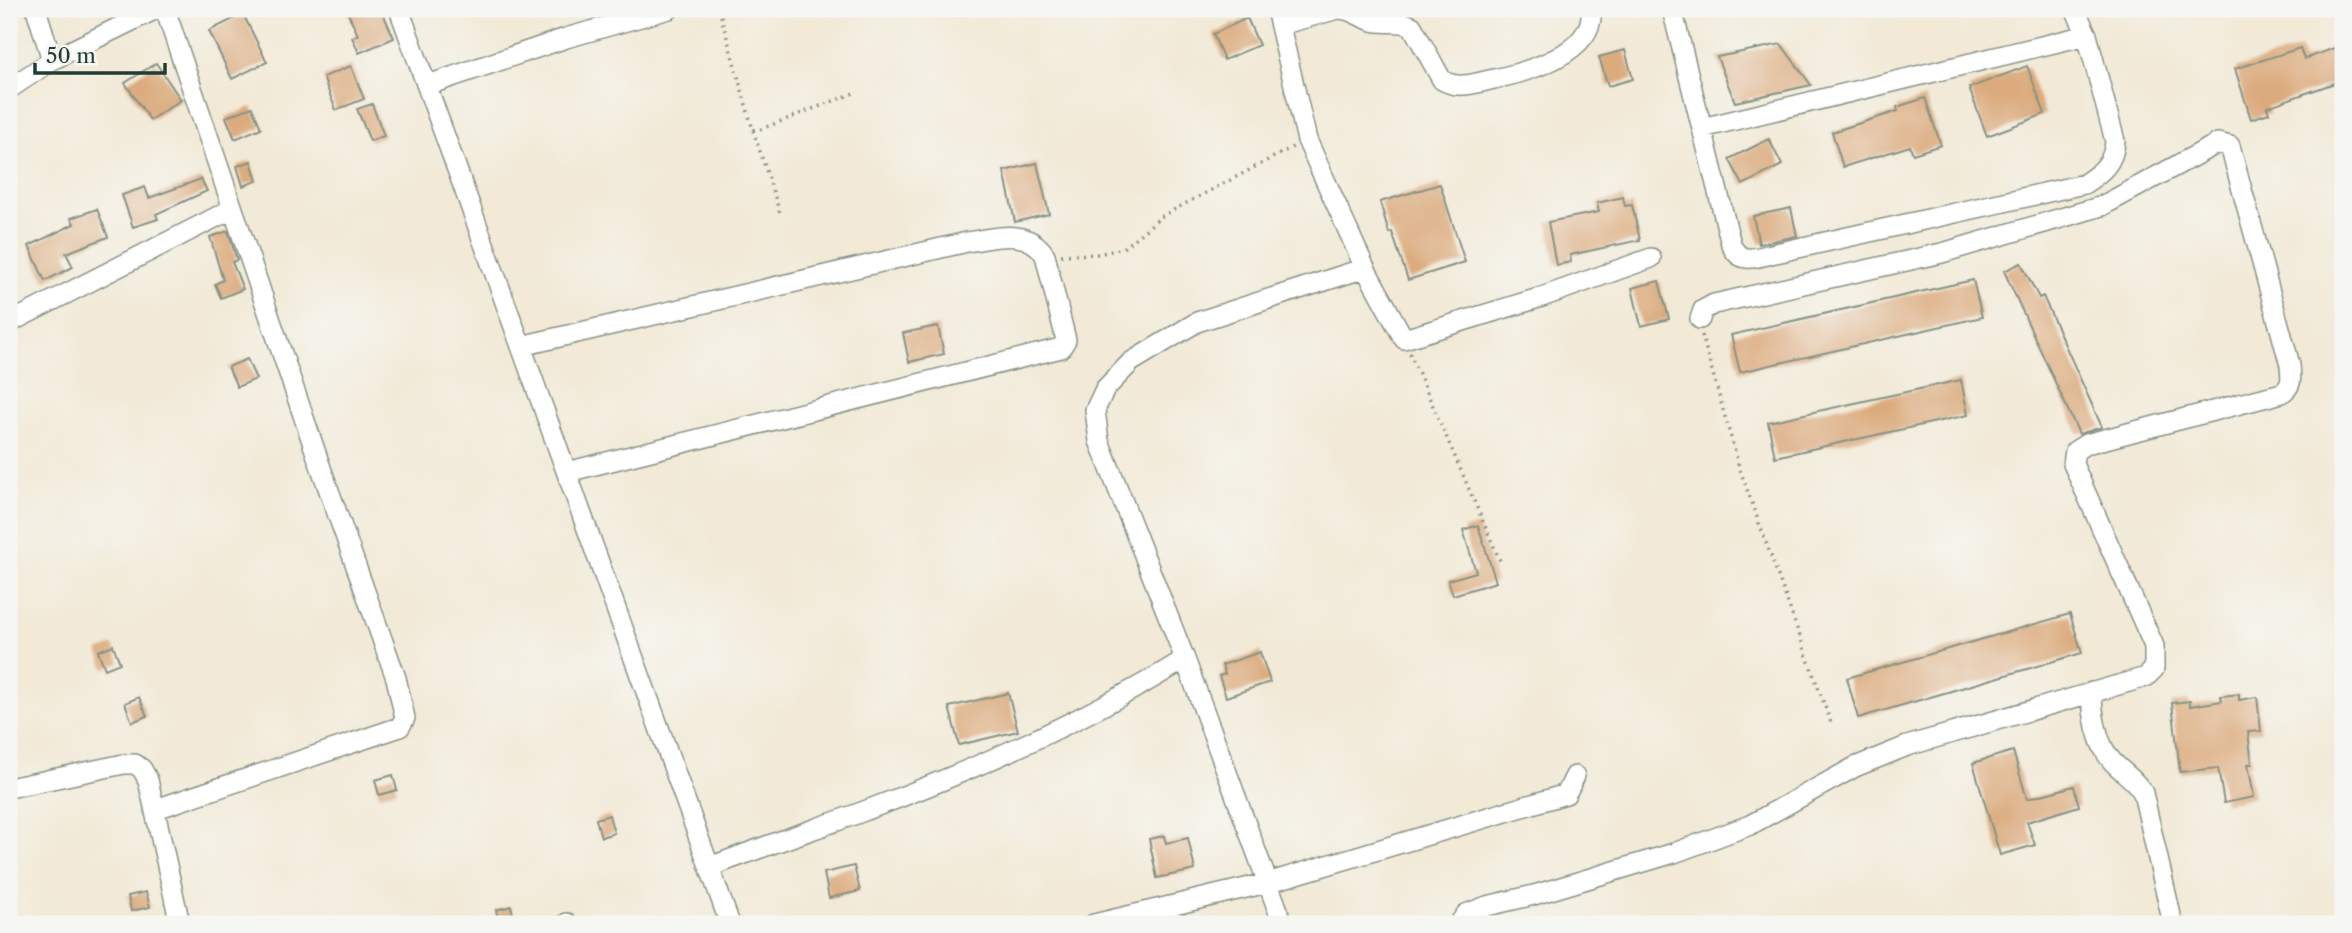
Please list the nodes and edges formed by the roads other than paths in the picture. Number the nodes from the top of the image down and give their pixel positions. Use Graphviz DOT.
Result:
graph roads {
  1 [pos="36,9"];
  2 [pos="156,9"];
  3 [pos="165,9"];
  4 [pos="399,9"];
  5 [pos="669,9"];
  6 [pos="1591,9"];
  7 [pos="1672,9"];
  8 [pos="2076,9"];
  9 [pos="1278,17"];
  10 [pos="2087,35"];
  11 [pos="52,61"];
  12 [pos="428,85"];
  13 [pos="9,89"];
  14 [pos="1702,128"];
  15 [pos="232,208"];
  16 [pos="1651,258"];
  17 [pos="1365,268"];
  18 [pos="1700,319"];
  19 [pos="9,323"];
  20 [pos="522,346"];
  21 [pos="567,472"];
  22 [pos="1185,659"];
  23 [pos="2092,692"];
  24 [pos="1575,776"];
  25 [pos="9,788"];
  26 [pos="156,809"];
  27 [pos="709,867"];
  28 [pos="1267,883"];
  29 [pos="180,924"];
  30 [pos="730,924"];
  31 [pos="1094,924"];
  32 [pos="1283,924"];
  33 [pos="1459,924"];
  34 [pos="2173,924"];
  1 -- 11 [label="street"];
  2 -- 11 [label="street"];
  3 -- 15 [label="street"];
  4 -- 12 [label="street"];
  5 -- 12 [label="street"];
  6 -- 9 [label="street"];
  7 -- 14 [label="street"];
  8 -- 10 [label="street"];
  9 -- 17 [label="street"];
  10 -- 14 [label="street"];
  10 -- 14 [label="street"];
  11 -- 13 [label="street"];
  12 -- 20 [label="street"];
  15 -- 19 [label="street"];
  15 -- 26 [label="street"];
  16 -- 17 [label="street"];
  17 -- 22 [label="street"];
  18 -- 23 [label="street"];
  20 -- 21 [label="street"];
  20 -- 21 [label="street"];
  21 -- 27 [label="street"];
  22 -- 27 [label="street"];
  22 -- 28 [label="street"];
  23 -- 33 [label="street"];
  23 -- 34 [label="street"];
  24 -- 28 [label="street"];
  25 -- 26 [label="street"];
  26 -- 29 [label="street"];
  27 -- 30 [label="street"];
  28 -- 31 [label="street"];
  28 -- 32 [label="street"];
}
